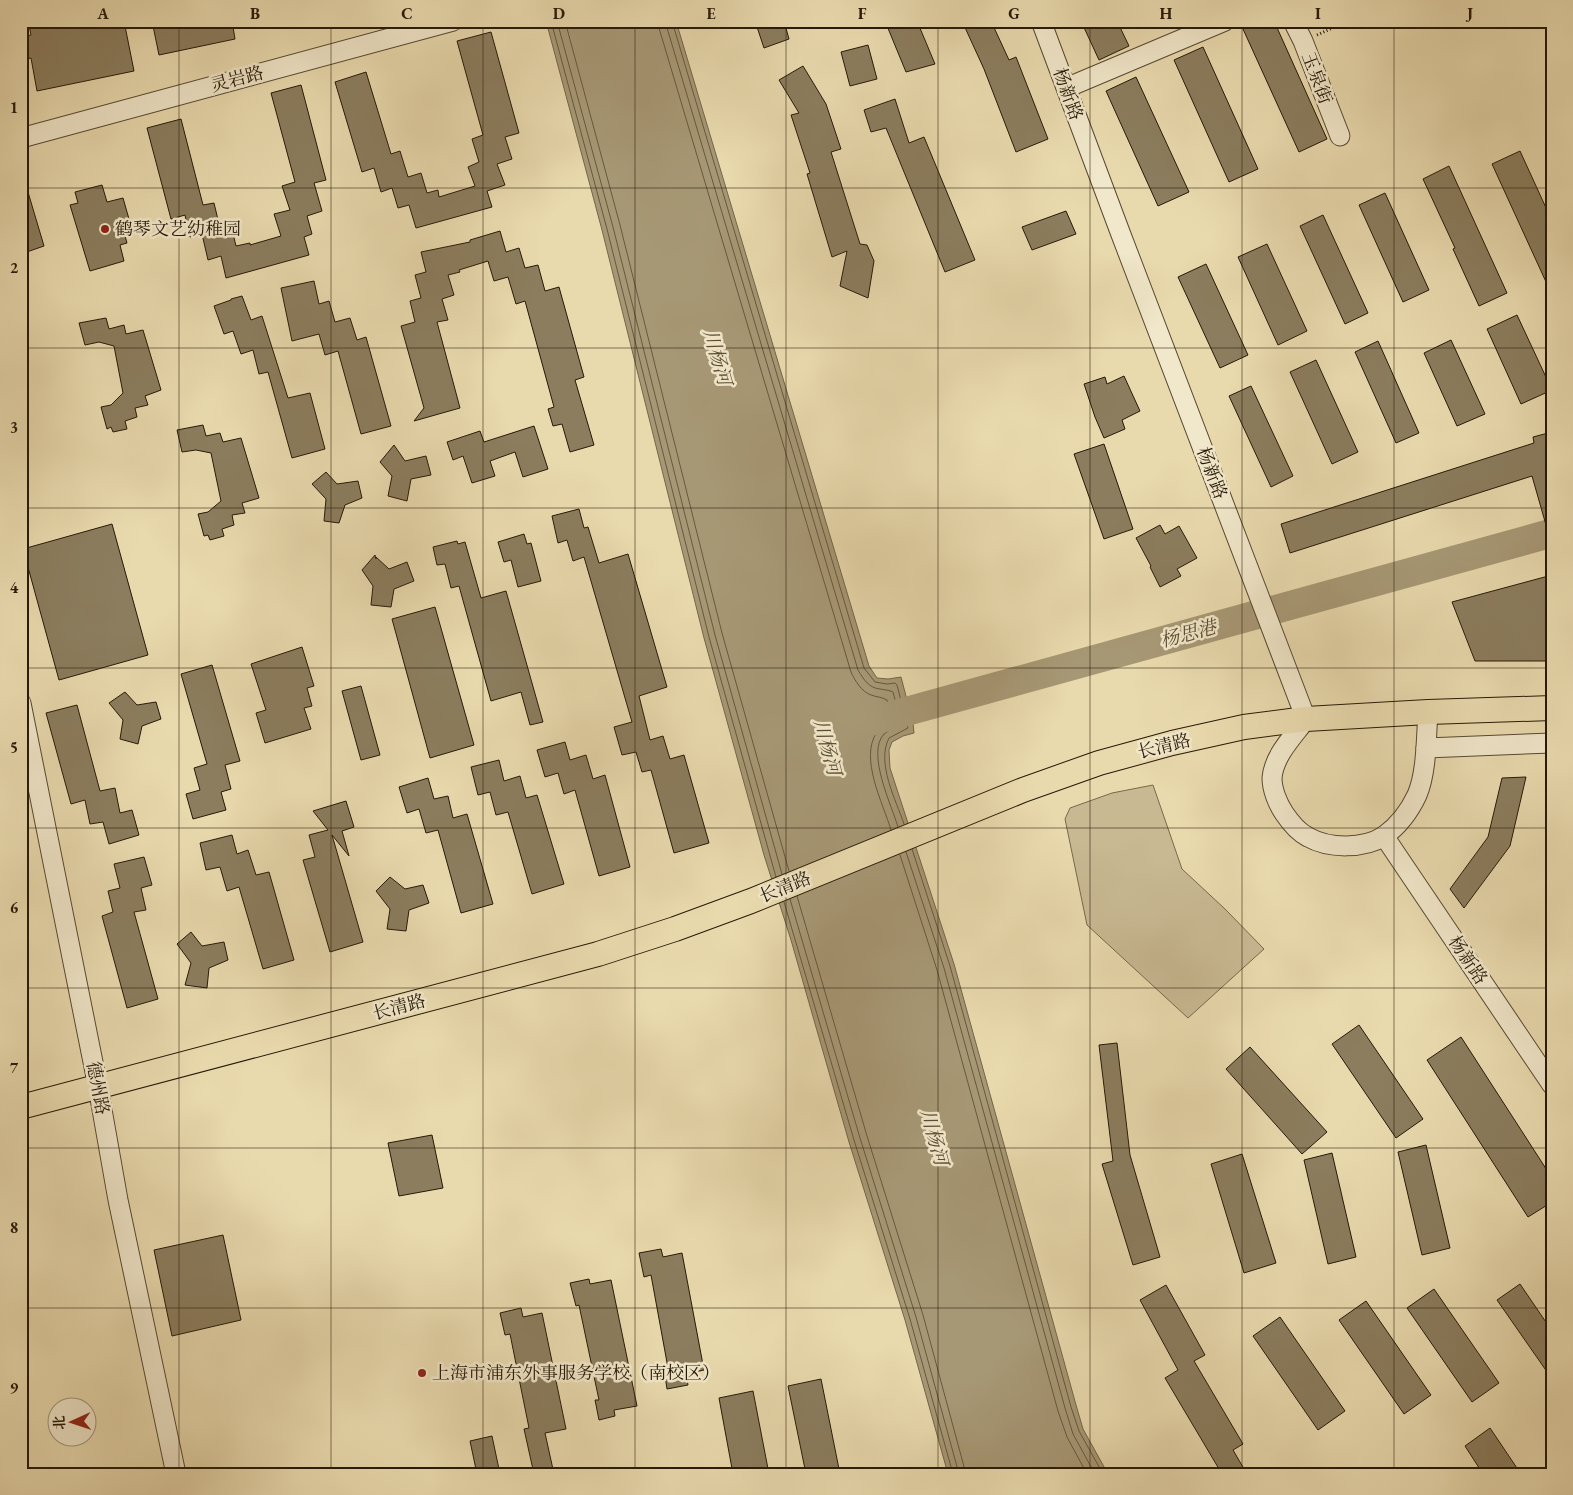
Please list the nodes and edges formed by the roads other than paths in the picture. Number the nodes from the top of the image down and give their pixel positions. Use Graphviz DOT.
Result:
graph roads {
  1 [pos="453,21"];
  2 [pos="1041,21"];
  3 [pos="1225,21"];
  4 [pos="1293,21"];
  5 [pos="1066,88"];
  6 [pos="1340,136"];
  7 [pos="21,138"];
  8 [pos="21,703"];
  9 [pos="1552,708"];
  10 [pos="1428,712"];
  11 [pos="1306,719"];
  12 [pos="1552,743"];
  13 [pos="1426,748"];
  14 [pos="1384,836"];
  15 [pos="1552,1085"];
  16 [pos="98,1087"];
  17 [pos="21,1107"];
  18 [pos="176,1474"];
  1 -- 7 [label="street, 灵岩路"];
  2 -- 5 [label="street, 杨新路"];
  3 -- 5 [label="street"];
  4 -- 6 [label="street, 玉泉街"];
  5 -- 11 [label="street, 杨新路"];
  8 -- 16 [label="street, 德州路"];
  9 -- 10 [label="main road, 长清路"];
  10 -- 11 [label="main road, 长清路"];
  10 -- 13 [label="street"];
  11 -- 14 [label="street"];
  11 -- 16 [label="main road, 长清路"];
  12 -- 13 [label="street"];
  13 -- 14 [label="street"];
  14 -- 15 [label="street, 杨新路"];
  16 -- 17 [label="main road, 长清路"];
  16 -- 18 [label="street, 德州路"];
}
